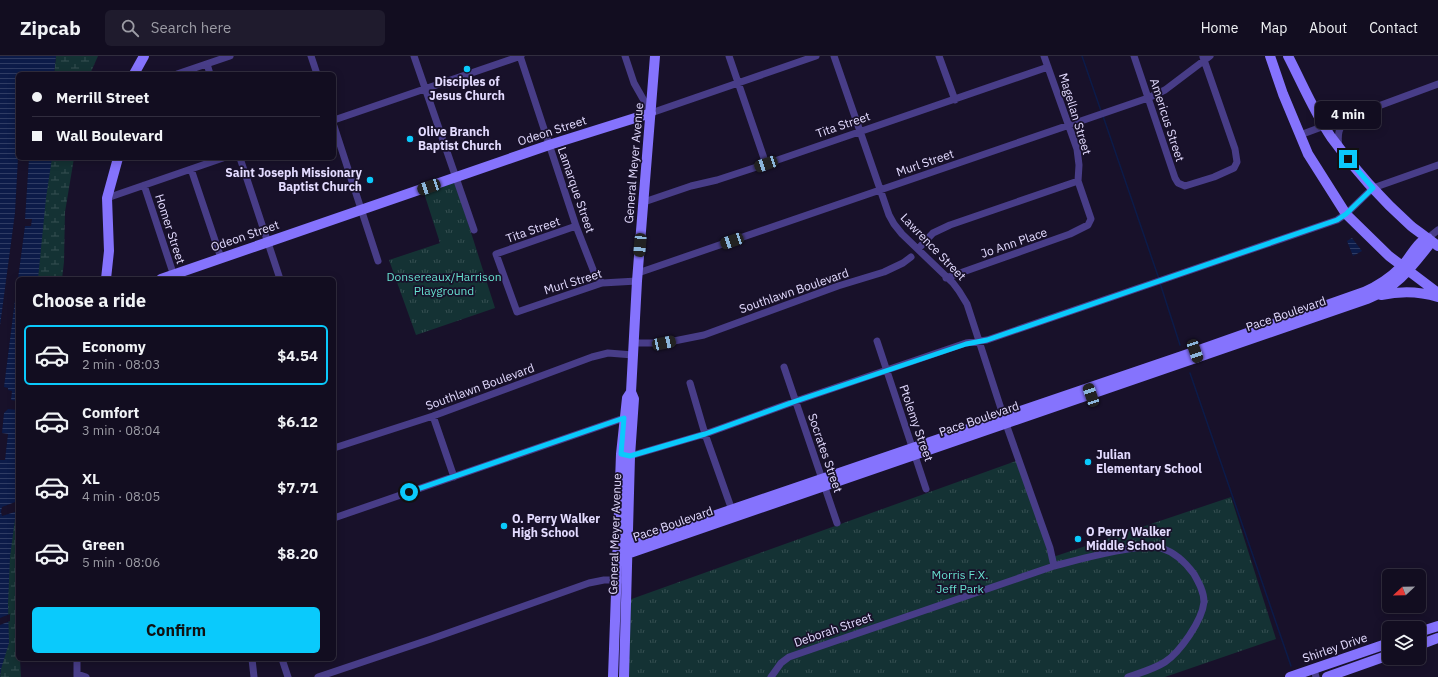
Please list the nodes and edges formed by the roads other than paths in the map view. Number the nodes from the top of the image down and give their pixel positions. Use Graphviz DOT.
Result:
graph roads {
  1 [pos="144,56"];
  2 [pos="230,56"];
  3 [pos="311,56"];
  4 [pos="414,56"];
  5 [pos="520,56"];
  6 [pos="625,56"];
  7 [pos="655,56"];
  8 [pos="729,56"];
  9 [pos="816,56"];
  10 [pos="834,56"];
  11 [pos="939,56"];
  12 [pos="1044,56"];
  13 [pos="1134,56"];
  14 [pos="1270,56"];
  15 [pos="1288,56"];
  16 [pos="1206,57"];
  17 [pos="207,64"];
  18 [pos="1048,67"];
  19 [pos="135,72"];
  20 [pos="183,72"];
  21 [pos="209,72"];
  22 [pos="316,72"];
  23 [pos="738,82"];
  24 [pos="1438,84"];
  25 [pos="425,89"];
  26 [pos="1148,98"];
  27 [pos="955,100"];
  28 [pos="651,113"];
  29 [pos="1345,118"];
  30 [pos="336,119"];
  31 [pos="1069,125"];
  32 [pos="1324,126"];
  33 [pos="860,131"];
  34 [pos="336,132"];
  35 [pos="1300,135"];
  36 [pos="549,145"];
  37 [pos="1340,148"];
  38 [pos="117,160"];
  39 [pos="217,160"];
  40 [pos="241,160"];
  41 [pos="766,164"];
  42 [pos="1438,165"];
  43 [pos="191,169"];
  44 [pos="456,178"];
  45 [pos="1078,181"];
  46 [pos="144,185"];
  47 [pos="1373,188"];
  48 [pos="880,190"];
  49 [pos="107,198"];
  50 [pos="644,202"];
  51 [pos="362,210"];
  52 [pos="1346,214"];
  53 [pos="1088,225"];
  54 [pos="576,226"];
  55 [pos="474,230"];
  56 [pos="1438,230"];
  57 [pos="1428,238"];
  58 [pos="267,242"];
  59 [pos="1438,246"];
  60 [pos="918,249"];
  61 [pos="911,257"];
  62 [pos="221,258"];
  63 [pos="378,261"];
  64 [pos="1405,269"];
  65 [pos="106,277"];
  66 [pos="175,277"];
  67 [pos="279,277"];
  68 [pos="637,277"];
  69 [pos="946,278"];
  70 [pos="602,283"];
  71 [pos="1438,293"];
  72 [pos="1375,296"];
  73 [pos="1438,297"];
  74 [pos="1358,298"];
  75 [pos="517,312"];
  76 [pos="979,340"];
  77 [pos="877,341"];
  78 [pos="634,343"];
  79 [pos="633,355"];
  80 [pos="784,367"];
  81 [pos="886,371"];
  82 [pos="690,383"];
  83 [pos="796,401"];
  84 [pos="433,416"];
  85 [pos="628,418"];
  86 [pos="1005,420"];
  87 [pos="705,434"];
  88 [pos="336,447"];
  89 [pos="914,451"];
  90 [pos="625,455"];
  91 [pos="454,477"];
  92 [pos="823,482"];
  93 [pos="926,489"];
  94 [pos="733,513"];
  95 [pos="336,517"];
  96 [pos="837,523"];
  97 [pos="628,550"];
  98 [pos="617,553"];
  99 [pos="1054,566"];
  100 [pos="616,580"];
  101 [pos="626,581"];
  102 [pos="1438,626"];
  103 [pos="1426,630"];
  104 [pos="1438,638"];
  105 [pos="1426,642"];
  106 [pos="1382,646"];
  107 [pos="1382,657"];
  108 [pos="77,661"];
  109 [pos="252,661"];
  110 [pos="283,661"];
  111 [pos="1315,673"];
  112 [pos="77,676"];
  113 [pos="86,677"];
  114 [pos="254,677"];
  115 [pos="288,677"];
  116 [pos="318,677"];
  117 [pos="613,677"];
  118 [pos="624,677"];
  119 [pos="771,677"];
  120 [pos="1128,677"];
  121 [pos="1290,677"];
  122 [pos="1327,677"];
  1 -- 19 [label="street"];
  2 -- 17 [label="street"];
  3 -- 22 [label="street"];
  4 -- 25 [label="street"];
  5 -- 25 [label="street"];
  5 -- 36 [label="street, Lamarque Street"];
  6 -- 28 [label="street"];
  7 -- 28 [label="street, General Meyer Avenue"];
  8 -- 23 [label="street"];
  9 -- 23 [label="street, Odeon Street"];
  10 -- 33 [label="street, Lawrence Street"];
  11 -- 27 [label="street"];
  12 -- 18 [label="street, Magellan Street"];
  13 -- 26 [label="street, Americus Street"];
  14 -- 35 [label="street"];
  15 -- 32 [label="street"];
  16 -- 26 [label="street, Murl Street"];
  16 -- 26 [label="street, Americus Street"];
  17 -- 20 [label="street"];
  17 -- 21 [label="street"];
  18 -- 27 [label="street, Tita Street"];
  18 -- 31 [label="street, Magellan Street"];
  23 -- 28 [label="street, Odeon Street"];
  23 -- 41 [label="street"];
  24 -- 29 [label="street"];
  25 -- 30 [label="street"];
  25 -- 44 [label="street"];
  26 -- 31 [label="street, Murl Street"];
  27 -- 33 [label="street, Tita Street"];
  28 -- 36 [label="street, Odeon Street"];
  28 -- 50 [label="street, General Meyer Avenue"];
  29 -- 32 [label="street"];
  29 -- 37 [label="street"];
  31 -- 45 [label="street, Magellan Street"];
  31 -- 48 [label="street, Murl Street"];
  32 -- 35 [label="street"];
  32 -- 37 [label="street"];
  33 -- 41 [label="street, Tita Street"];
  33 -- 48 [label="street, Lawrence Street"];
  34 -- 51 [label="street"];
  35 -- 52 [label="street"];
  36 -- 44 [label="street, Odeon Street"];
  36 -- 54 [label="street, Lamarque Street"];
  37 -- 47 [label="street"];
  38 -- 49 [label="street"];
  39 -- 43 [label="street"];
  40 -- 58 [label="street"];
  41 -- 50 [label="street, Tita Street"];
  42 -- 47 [label="street"];
  43 -- 46 [label="street"];
  43 -- 62 [label="street"];
  44 -- 51 [label="street, Odeon Street"];
  44 -- 55 [label="street"];
  45 -- 53 [label="street, Magellan Street"];
  45 -- 60 [label="street"];
  46 -- 49 [label="street"];
  46 -- 66 [label="street, Homer Street"];
  47 -- 52 [label="street"];
  47 -- 57 [label="street"];
  48 -- 60 [label="street, Lawrence Street"];
  48 -- 68 [label="street, Murl Street"];
  49 -- 65 [label="street"];
  50 -- 68 [label="street, General Meyer Avenue"];
  51 -- 58 [label="street, Odeon Street"];
  51 -- 63 [label="street"];
  52 -- 64 [label="street"];
  52 -- 76 [label="street"];
  53 -- 69 [label="street, Jo Ann Place"];
  54 -- 70 [label="street, Lamarque Street"];
  54 -- 75 [label="street, Tita Street"];
  56 -- 57 [label="street, Pace Boulevard"];
  57 -- 59 [label="street"];
  57 -- 64 [label="street, Pace Boulevard"];
  58 -- 62 [label="street, Odeon Street"];
  58 -- 67 [label="street"];
  60 -- 69 [label="street, Lawrence Street"];
  61 -- 78 [label="street, Southlawn Boulevard"];
  62 -- 66 [label="street, Odeon Street"];
  64 -- 71 [label="street"];
  64 -- 72 [label="street, Pace Boulevard"];
  64 -- 74 [label="street, Pace Boulevard"];
  68 -- 70 [label="street, Murl Street"];
  68 -- 78 [label="street, General Meyer Avenue"];
  69 -- 76 [label="street, Lawrence Street"];
  70 -- 75 [label="street, Murl Street"];
  72 -- 73 [label="street"];
  72 -- 74 [label="street, Pace Boulevard"];
  74 -- 86 [label="street, Pace Boulevard"];
  76 -- 81 [label="street"];
  76 -- 86 [label="street, Lawrence Street"];
  77 -- 81 [label="street, Ptolemy Street"];
  78 -- 79 [label="street, General Meyer Avenue"];
  79 -- 84 [label="street, Southlawn Boulevard"];
  79 -- 85 [label="street, General Meyer Avenue"];
  80 -- 83 [label="street, Socrates Street"];
  81 -- 83 [label="street"];
  81 -- 89 [label="street, Ptolemy Street"];
  82 -- 87 [label="street"];
  83 -- 87 [label="street"];
  83 -- 92 [label="street, Socrates Street"];
  84 -- 88 [label="street, Southlawn Boulevard"];
  84 -- 91 [label="street"];
  85 -- 90 [label="street, General Meyer Avenue"];
  85 -- 91 [label="street"];
  86 -- 89 [label="street, Pace Boulevard"];
  86 -- 99 [label="street, Lawrence Street"];
  87 -- 90 [label="street"];
  87 -- 94 [label="street"];
  89 -- 92 [label="street, Pace Boulevard"];
  89 -- 93 [label="street, Ptolemy Street"];
  90 -- 97 [label="street, General Meyer Avenue"];
  90 -- 98 [label="street, General Meyer Avenue"];
  91 -- 95 [label="street"];
  92 -- 94 [label="street, Pace Boulevard"];
  92 -- 96 [label="street, Socrates Street"];
  94 -- 97 [label="street, Pace Boulevard"];
  97 -- 98 [label="street, Pace Boulevard"];
  97 -- 101 [label="street, General Meyer Avenue"];
  98 -- 100 [label="street, General Meyer Avenue"];
  99 -- 119 [label="street, Deborah Street"];
  99 -- 120 [label="street"];
  100 -- 101 [label="street"];
  100 -- 116 [label="street"];
  100 -- 117 [label="street, General Meyer Avenue"];
  101 -- 118 [label="street, General Meyer Avenue"];
  102 -- 103 [label="street"];
  104 -- 105 [label="street"];
  106 -- 111 [label="street, Shirley Drive"];
  107 -- 122 [label="street, Shirley Drive"];
  108 -- 112 [label="street"];
  109 -- 114 [label="street"];
  110 -- 115 [label="street"];
  111 -- 121 [label="street, Shirley Drive"];
  112 -- 113 [label="street"];
}
